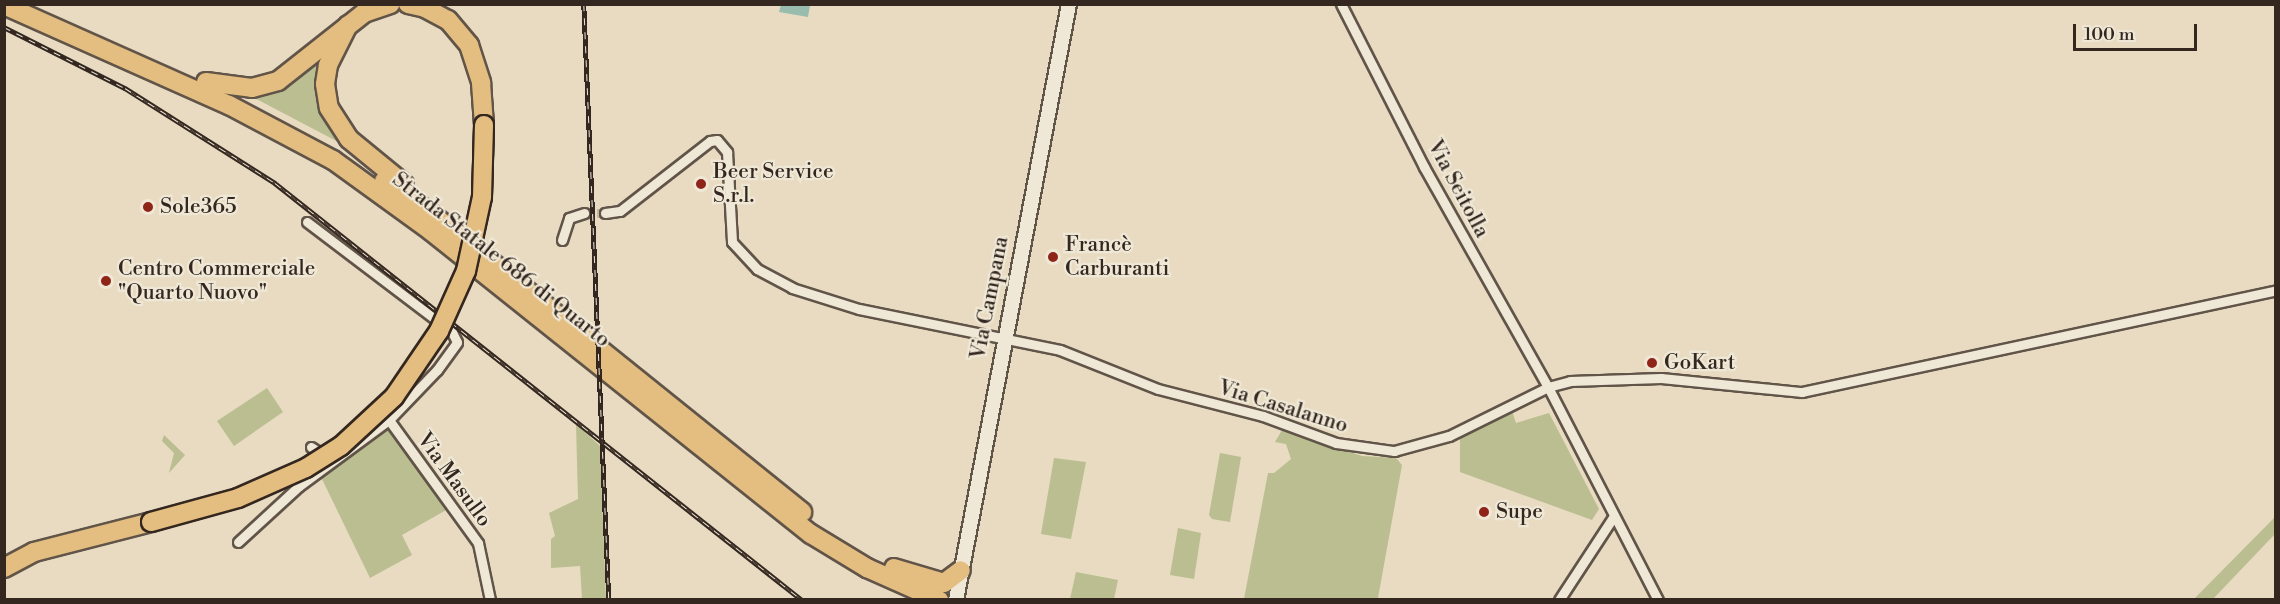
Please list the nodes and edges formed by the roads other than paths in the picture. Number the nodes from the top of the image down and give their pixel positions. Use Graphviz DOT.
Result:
graph roads {
  1 [pos="29,4"];
  2 [pos="390,4"];
  3 [pos="408,4"];
  4 [pos="1069,4"];
  5 [pos="1341,4"];
  6 [pos="4,5"];
  7 [pos="348,26"];
  8 [pos="206,82"];
  9 [pos="429,212"];
  10 [pos="584,213"];
  11 [pos="605,213"];
  12 [pos="307,222"];
  13 [pos="562,240"];
  14 [pos="2276,290"];
  15 [pos="1004,338"];
  16 [pos="1548,387"];
  17 [pos="389,420"];
  18 [pos="311,447"];
  19 [pos="333,462"];
  20 [pos="1614,516"];
  21 [pos="238,542"];
  22 [pos="4,567"];
  23 [pos="961,570"];
  24 [pos="949,594"];
  25 [pos="490,600"];
  26 [pos="1558,600"];
  27 [pos="1658,600"];
  1 -- 8 [label="highway, Strada Statale 686 di Quarto"];
  2 -- 7 [label="highway"];
  3 -- 22 [label="highway, bridge"];
  4 -- 15 [label="main road, Via Campana"];
  5 -- 16 [label="street, Via Seitolla"];
  6 -- 24 [label="highway, Strada Statale 686 di Quarto"];
  7 -- 8 [label="highway"];
  7 -- 9 [label="highway"];
  8 -- 9 [label="highway, Strada Statale 686 di Quarto"];
  9 -- 24 [label="highway, Strada Statale 686 di Quarto"];
  10 -- 13 [label="street"];
  11 -- 15 [label="street, Via Casalanno"];
  12 -- 17 [label="street"];
  14 -- 16 [label="street, Via Casalanno"];
  15 -- 16 [label="street, Via Casalanno"];
  15 -- 23 [label="main road, Via Campana"];
  16 -- 20 [label="street, Via Seitolla"];
  17 -- 19 [label="street"];
  17 -- 25 [label="street, Via Masullo"];
  18 -- 19 [label="street"];
  19 -- 21 [label="street"];
  20 -- 26 [label="street"];
  20 -- 27 [label="street, Via Seitolla"];
  23 -- 24 [label="highway"];
}
